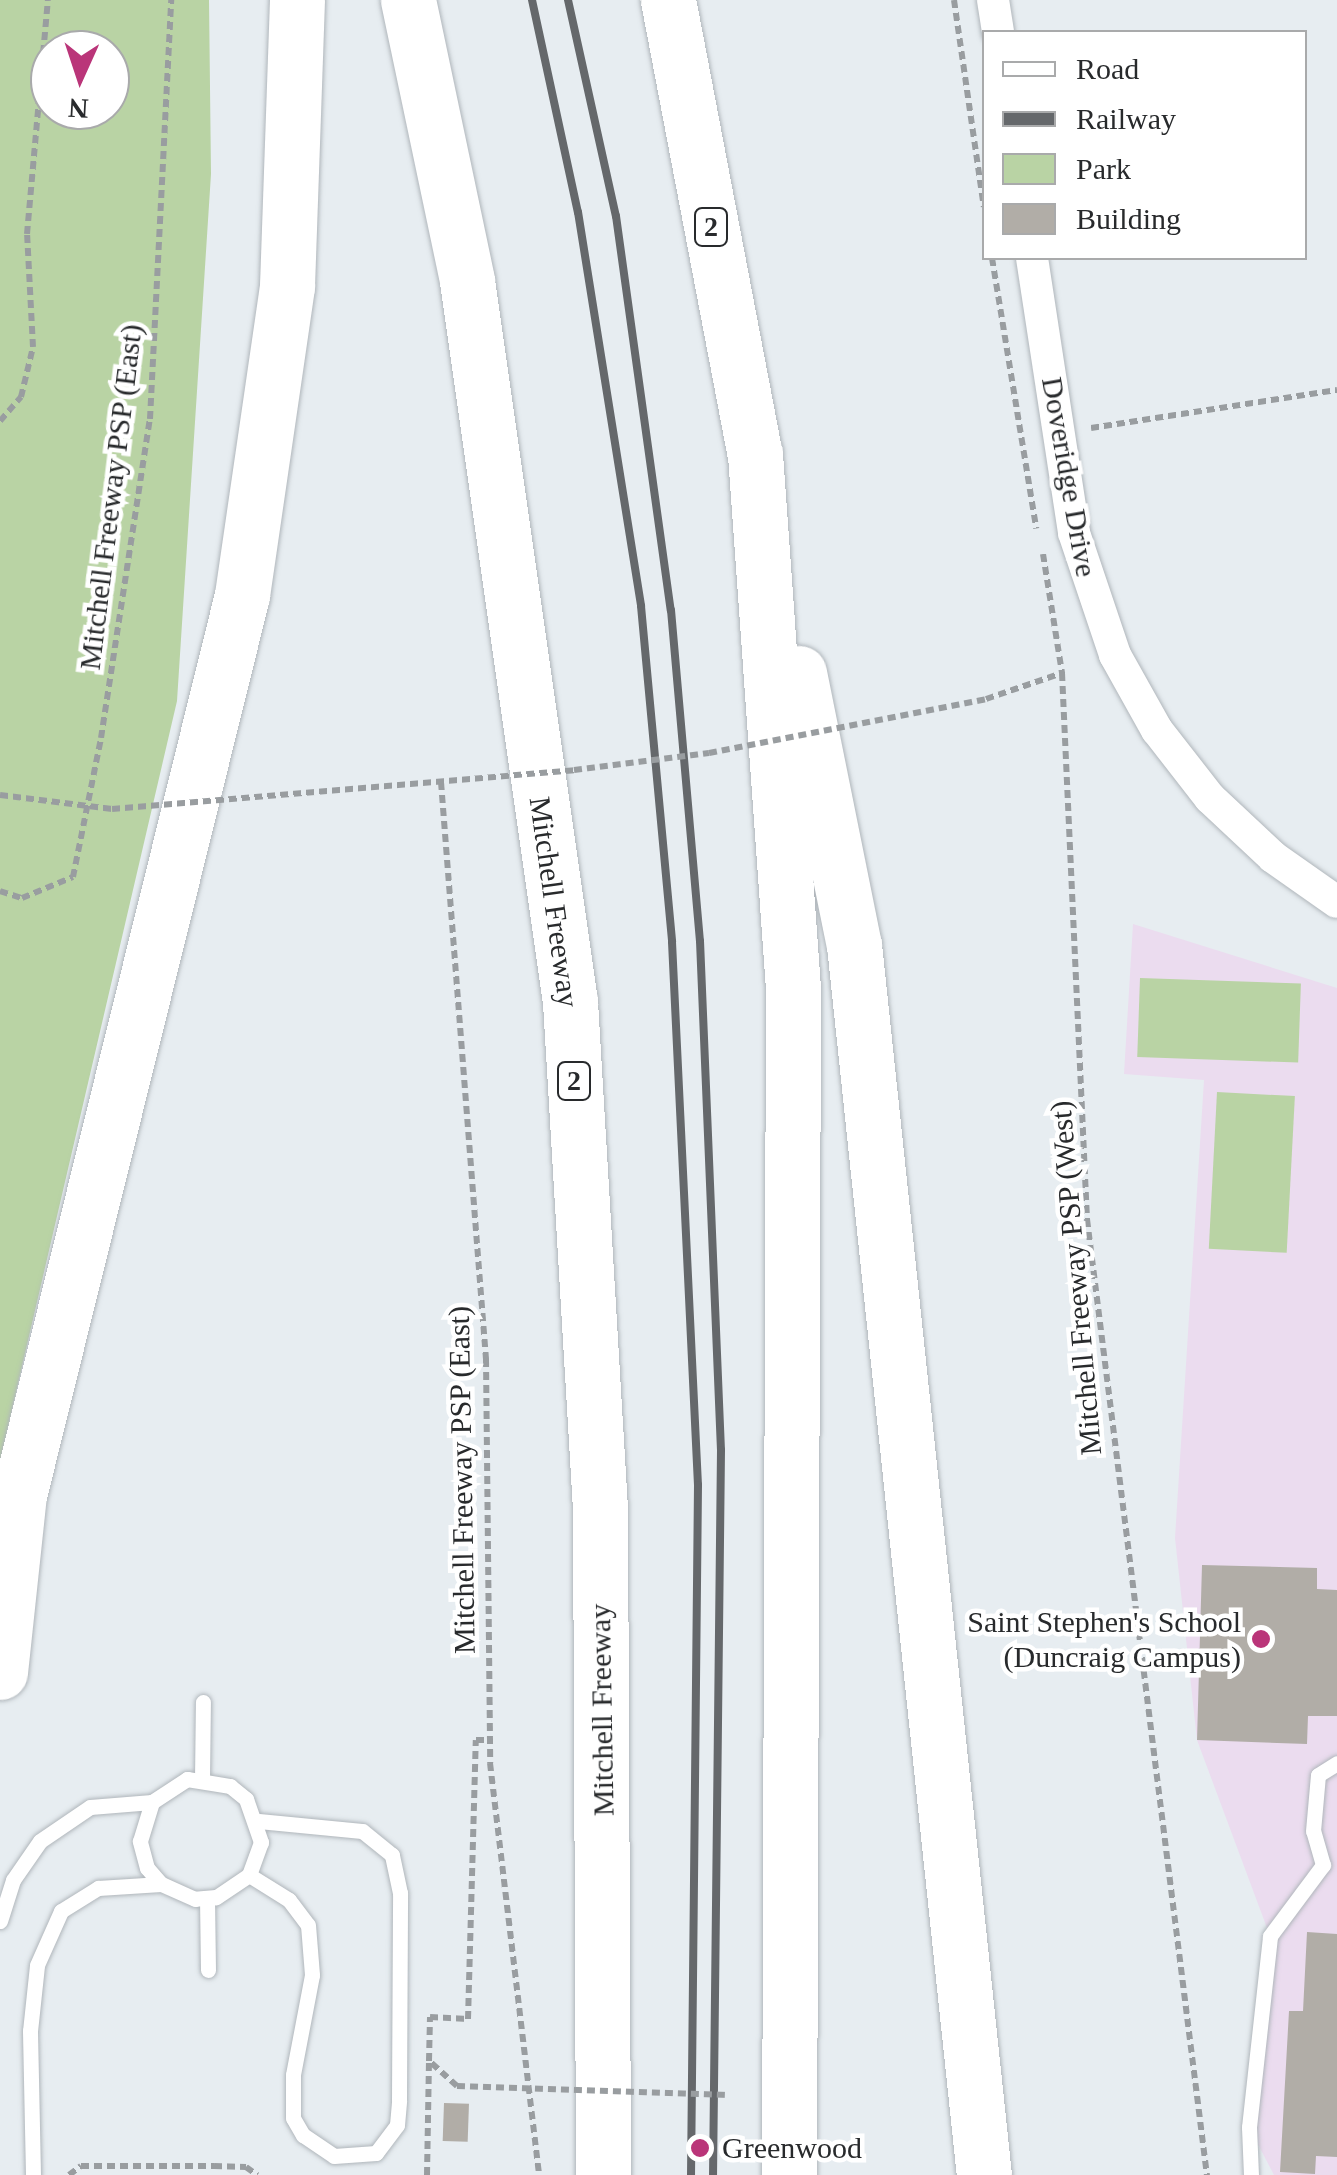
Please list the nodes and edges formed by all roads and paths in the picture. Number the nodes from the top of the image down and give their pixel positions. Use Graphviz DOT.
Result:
graph roads {
  1 [pos="48,0"];
  2 [pos="171,0"];
  3 [pos="297,0"];
  4 [pos="408,0"];
  5 [pos="668,0"];
  6 [pos="954,0"];
  7 [pos="994,0"];
  8 [pos="998,30"];
  9 [pos="982,193"];
  10 [pos="992,260"];
  11 [pos="1032,260"];
  12 [pos="1337,390"];
  13 [pos="0,420"];
  14 [pos="1059,433"];
  15 [pos="1018,438"];
  16 [pos="755,454"];
  17 [pos="1062,674"];
  18 [pos="441,782"];
  19 [pos="0,795"];
  20 [pos="0,891"];
  21 [pos="1337,902"];
  22 [pos="0,1672"];
  23 [pos="203,1702"];
  24 [pos="489,1740"];
  25 [pos="1337,1763"];
  26 [pos="202,1779"];
  27 [pos="152,1802"];
  28 [pos="258,1821"];
  29 [pos="1330,1866"];
  30 [pos="249,1875"];
  31 [pos="161,1884"];
  32 [pos="207,1898"];
  33 [pos="0,1921"];
  34 [pos="208,1970"];
  35 [pos="429,2061"];
  36 [pos="729,2095"];
  37 [pos="33,2175"];
  38 [pos="69,2175"];
  39 [pos="257,2175"];
  40 [pos="428,2175"];
  41 [pos="538,2175"];
  42 [pos="603,2175"];
  43 [pos="789,2175"];
  44 [pos="984,2175"];
  45 [pos="1206,2175"];
  46 [pos="1251,2175"];
  1 -- 13 [label="path"];
  2 -- 20 [label="path, Mitchell Freeway PSP (East)"];
  3 -- 22 [label="highway"];
  4 -- 42 [label="highway, Mitchell Freeway / 2"];
  5 -- 16 [label="highway, 2"];
  6 -- 9 [label="path"];
  7 -- 8 [label="street"];
  10 -- 15 [label="path, Mitchell Freeway PSP (West)"];
  11 -- 14 [label="street, Doveridge Drive"];
  12 -- 14 [label="path"];
  14 -- 15 [label="path"];
  14 -- 21 [label="street, Doveridge Drive"];
  15 -- 17 [label="path, Mitchell Freeway PSP (West)"];
  16 -- 43 [label="highway, 2"];
  16 -- 44 [label="highway"];
  17 -- 18 [label="path, bridge"];
  17 -- 45 [label="path, Mitchell Freeway PSP (West)"];
  18 -- 19 [label="path, bridge"];
  18 -- 24 [label="path, Mitchell Freeway PSP (East)"];
  23 -- 26 [label="lane"];
  24 -- 35 [label="path"];
  24 -- 41 [label="path, Mitchell Freeway PSP (East)"];
  25 -- 29 [label="lane"];
  26 -- 27 [label="lane"];
  26 -- 28 [label="lane"];
  27 -- 31 [label="lane"];
  27 -- 33 [label="lane"];
  28 -- 30 [label="lane"];
  28 -- 30 [label="lane"];
  29 -- 46 [label="lane"];
  30 -- 32 [label="lane"];
  31 -- 32 [label="lane"];
  31 -- 37 [label="lane"];
  32 -- 34 [label="lane"];
  35 -- 36 [label="path, bridge"];
  35 -- 40 [label="path"];
  38 -- 39 [label="path"];
}
